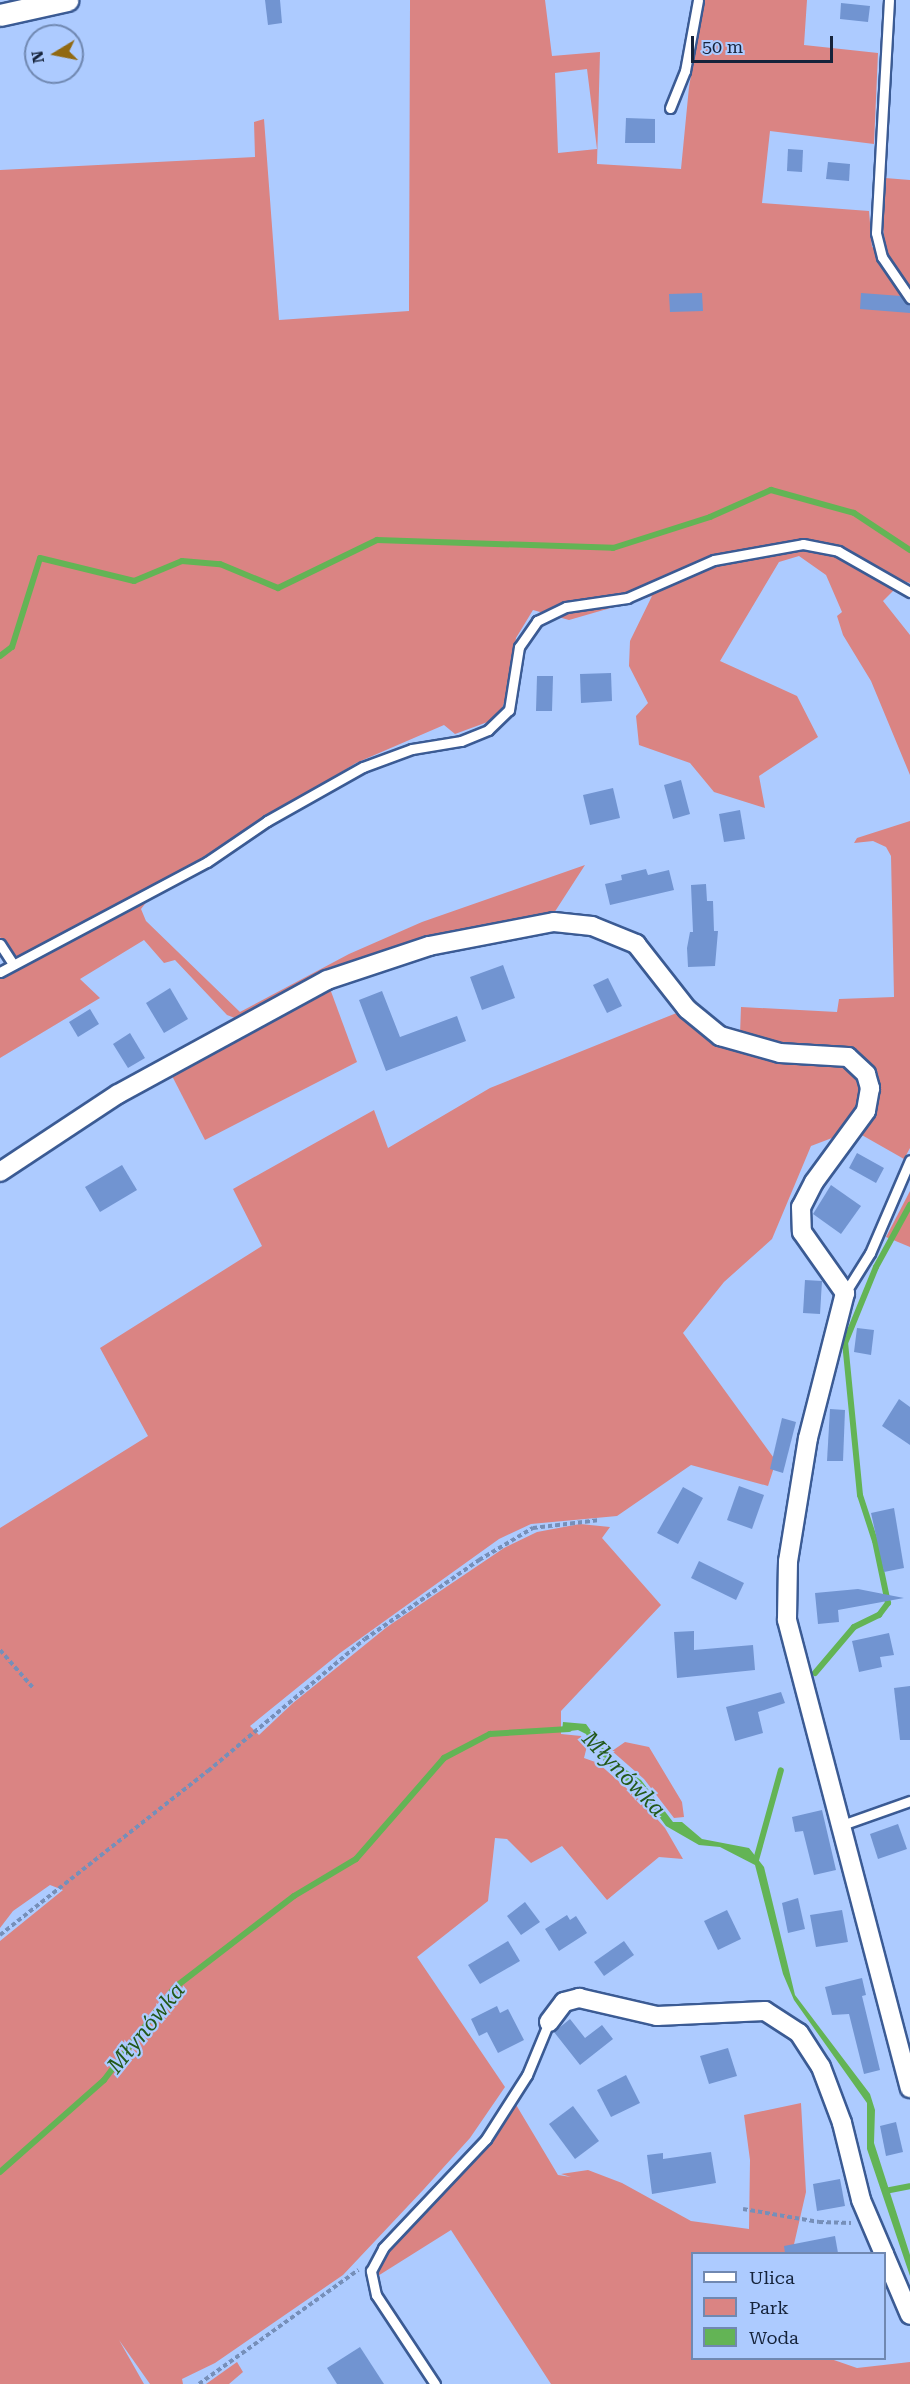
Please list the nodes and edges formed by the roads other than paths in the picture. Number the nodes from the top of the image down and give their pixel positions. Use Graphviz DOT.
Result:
graph roads {
  1 [pos="67,0"];
  2 [pos="698,0"];
  3 [pos="889,0"];
  4 [pos="0,15"];
  5 [pos="670,108"];
  6 [pos="910,298"];
  7 [pos="910,592"];
  8 [pos="0,944"];
  9 [pos="13,964"];
  10 [pos="0,972"];
  11 [pos="910,1160"];
  12 [pos="0,1172"];
  13 [pos="845,1293"];
  14 [pos="910,1801"];
  15 [pos="842,1825"];
  16 [pos="549,2022"];
  17 [pos="905,2039"];
  18 [pos="910,2088"];
  19 [pos="883,2252"];
  20 [pos="886,2259"];
  21 [pos="910,2315"];
  22 [pos="435,2384"];
  1 -- 4 [label="street"];
  2 -- 5 [label="lane"];
  3 -- 6 [label="lane"];
  7 -- 9 [label="lane"];
  8 -- 9 [label="lane"];
  9 -- 10 [label="lane"];
  11 -- 13 [label="lane"];
  12 -- 13 [label="street"];
  13 -- 15 [label="street"];
  14 -- 15 [label="lane"];
  15 -- 17 [label="street"];
  16 -- 19 [label="street"];
  16 -- 22 [label="lane"];
  17 -- 18 [label="street"];
  20 -- 21 [label="street"];
}
